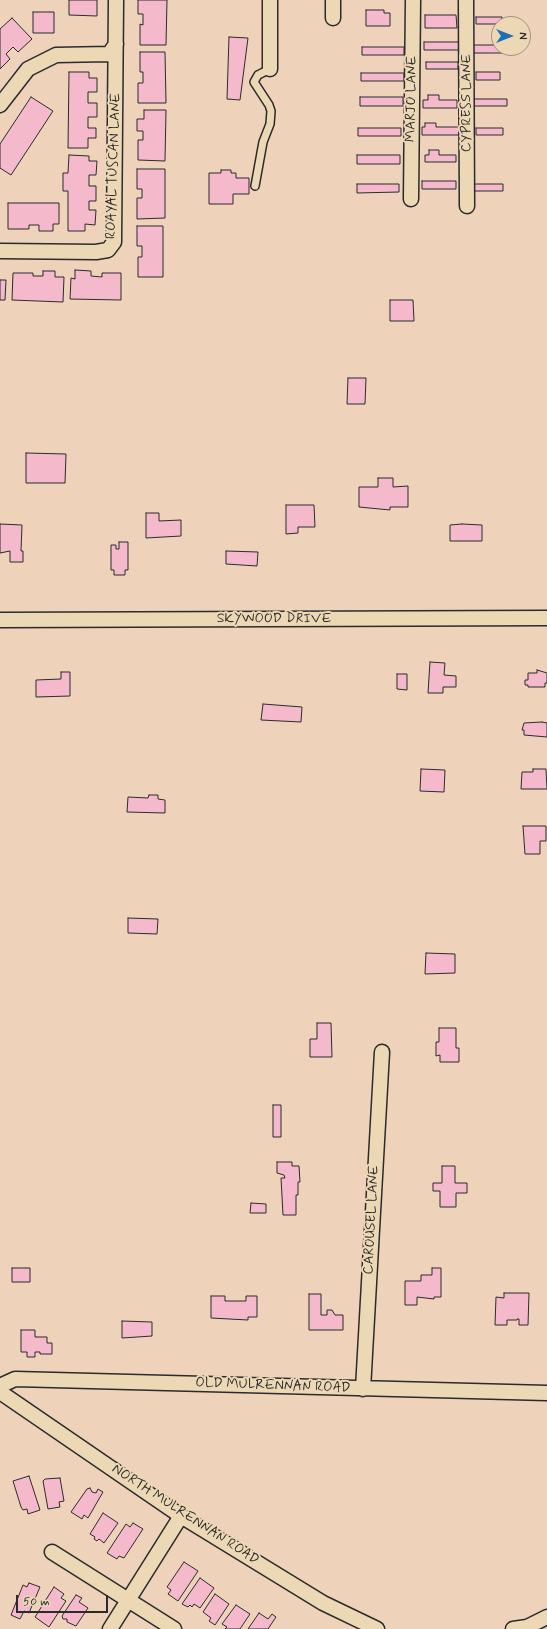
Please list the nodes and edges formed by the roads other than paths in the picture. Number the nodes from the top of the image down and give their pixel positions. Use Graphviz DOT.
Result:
graph roads {
  1 [pos="116,0"];
  2 [pos="270,0"];
  3 [pos="333,0"];
  4 [pos="414,0"];
  5 [pos="466,0"];
  6 [pos="333,18"];
  7 [pos="116,44"];
  8 [pos="270,69"];
  9 [pos="0,105"];
  10 [pos="255,186"];
  11 [pos="411,199"];
  12 [pos="467,206"];
  13 [pos="0,251"];
  14 [pos="547,618"];
  15 [pos="0,620"];
  16 [pos="382,1052"];
  17 [pos="0,1386"];
  18 [pos="363,1389"];
  19 [pos="0,1392"];
  20 [pos="547,1393"];
  21 [pos="181,1516"];
  22 [pos="52,1552"];
  23 [pos="128,1599"];
  24 [pos="547,1617"];
  25 [pos="110,1629"];
  26 [pos="174,1629"];
  27 [pos="377,1629"];
  28 [pos="513,1629"];
  1 -- 7 [label="street, ROAYAL TUSCAN LANE"];
  2 -- 8 [label="street"];
  3 -- 6 [label="street"];
  4 -- 11 [label="street, MARJO LANE"];
  5 -- 12 [label="street, CYPRESS LANE"];
  7 -- 9 [label="street"];
  7 -- 13 [label="street, ROAYAL TUSCAN LANE"];
  8 -- 10 [label="lane"];
  14 -- 15 [label="street, SKYWOOD DRIVE"];
  16 -- 18 [label="street, CAROUSEL LANE"];
  17 -- 18 [label="street, OLD MULRENNAN ROAD"];
  18 -- 20 [label="street, OLD MULRENNAN ROAD"];
  19 -- 21 [label="street, NORTH MULRENNAN ROAD"];
  21 -- 23 [label="street"];
  21 -- 27 [label="street, NORTH MULRENNAN ROAD"];
  22 -- 23 [label="street"];
  23 -- 25 [label="street"];
  23 -- 26 [label="street"];
  24 -- 28 [label="street"];
}
